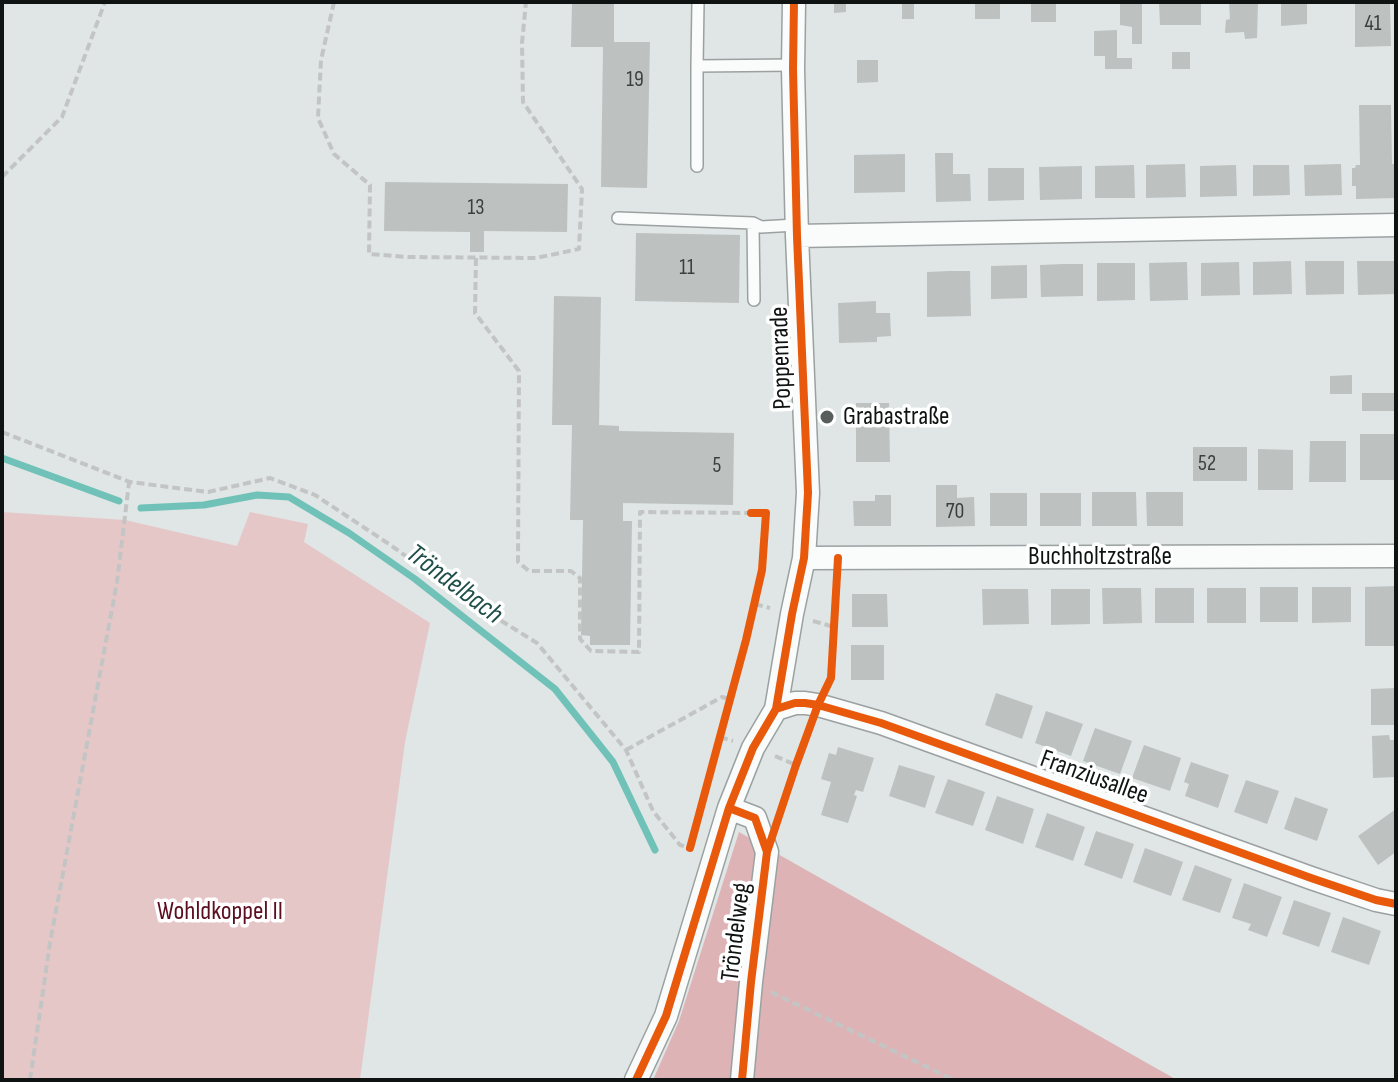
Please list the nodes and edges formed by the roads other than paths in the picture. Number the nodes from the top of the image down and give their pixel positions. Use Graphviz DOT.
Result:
graph roads {
  1 [pos="698,2"];
  2 [pos="794,2"];
  3 [pos="793,65"];
  4 [pos="697,66"];
  5 [pos="697,166"];
  6 [pos="618,218"];
  7 [pos="753,223"];
  8 [pos="1396,225"];
  9 [pos="796,230"];
  10 [pos="754,300"];
  11 [pos="1396,556"];
  12 [pos="804,558"];
  13 [pos="776,709"];
  14 [pos="729,808"];
  15 [pos="1396,904"];
  16 [pos="636,1080"];
  17 [pos="742,1080"];
  1 -- 4 [label="lane"];
  2 -- 3 [label="street, Poppenrade"];
  3 -- 4 [label="lane"];
  3 -- 9 [label="street, Poppenrade"];
  4 -- 5 [label="lane"];
  6 -- 7 [label="lane"];
  7 -- 9 [label="lane"];
  7 -- 10 [label="lane"];
  8 -- 9 [label="street"];
  9 -- 12 [label="street, Poppenrade"];
  11 -- 12 [label="street, Buchholtzstraße"];
  12 -- 13 [label="street, Poppenrade"];
  13 -- 14 [label="street, Tröndelweg"];
  13 -- 15 [label="street, Franziusallee"];
  14 -- 16 [label="street, Tröndelweg"];
  14 -- 17 [label="street, Tröndelweg"];
}
